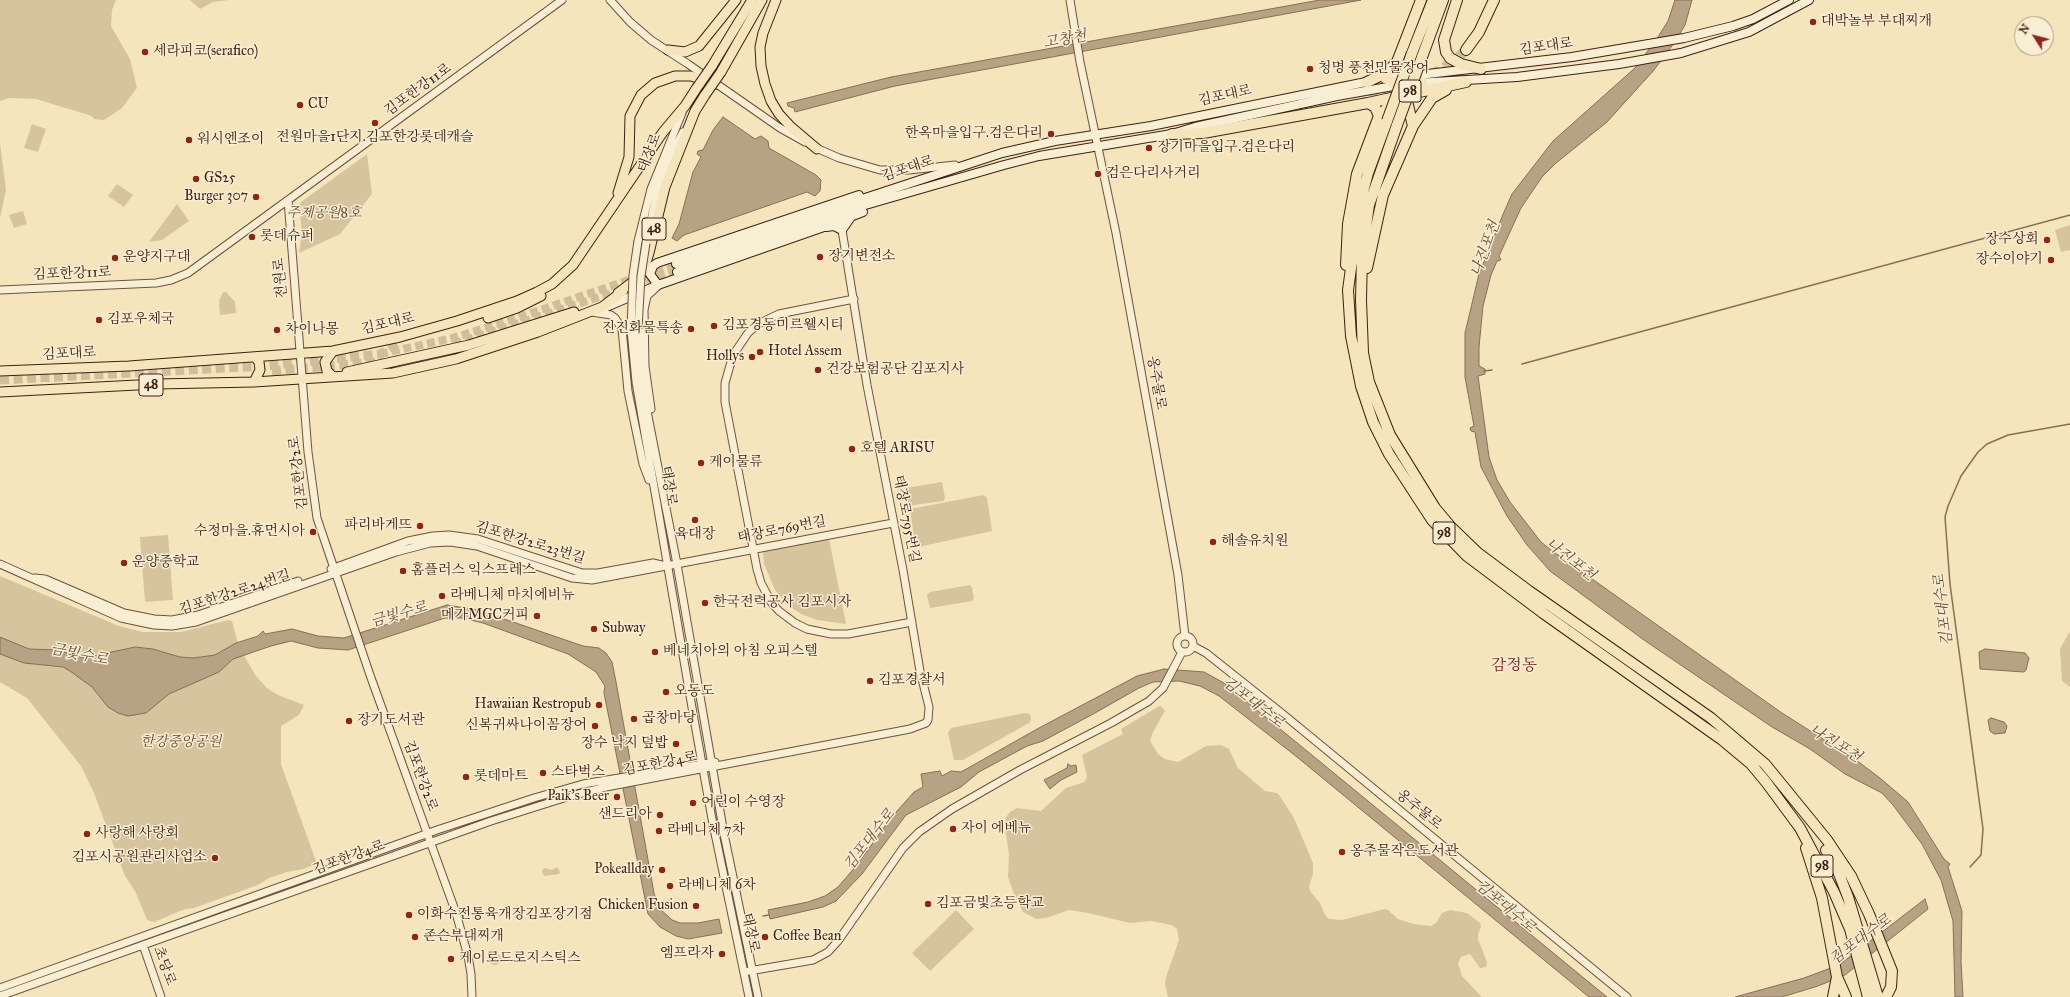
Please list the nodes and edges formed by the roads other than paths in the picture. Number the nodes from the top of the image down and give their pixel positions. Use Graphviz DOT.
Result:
graph roads {
  1 [pos="558,0"];
  2 [pos="562,0"];
  3 [pos="610,0"];
  4 [pos="736,0"];
  5 [pos="752,0"];
  6 [pos="762,0"];
  7 [pos="776,0"];
  8 [pos="1070,0"];
  9 [pos="1421,0"];
  10 [pos="1433,0"];
  11 [pos="1443,0"];
  12 [pos="1457,0"];
  13 [pos="1494,0"];
  14 [pos="1789,0"];
  15 [pos="1809,0"];
  16 [pos="668,50"];
  17 [pos="1466,50"];
  18 [pos="1402,55"];
  19 [pos="1481,69"];
  20 [pos="1410,75"];
  21 [pos="1387,78"];
  22 [pos="1367,82"];
  23 [pos="1466,82"];
  24 [pos="1422,83"];
  25 [pos="716,84"];
  26 [pos="1397,86"];
  27 [pos="1405,96"];
  28 [pos="1369,101"];
  29 [pos="685,106"];
  30 [pos="695,111"];
  31 [pos="1411,113"];
  32 [pos="1383,119"];
  33 [pos="1413,126"];
  34 [pos="1172,134"];
  35 [pos="1096,135"];
  36 [pos="1098,146"];
  37 [pos="817,149"];
  38 [pos="972,162"];
  39 [pos="943,168"];
  40 [pos="916,191"];
  41 [pos="288,200"];
  42 [pos="612,208"];
  43 [pos="851,216"];
  44 [pos="825,227"];
  45 [pos="842,230"];
  46 [pos="569,269"];
  47 [pos="658,285"];
  48 [pos="0,290"];
  49 [pos="623,291"];
  50 [pos="854,299"];
  51 [pos="1361,300"];
  52 [pos="574,312"];
  53 [pos="592,312"];
  54 [pos="634,330"];
  55 [pos="401,342"];
  56 [pos="333,351"];
  57 [pos="300,353"];
  58 [pos="255,357"];
  59 [pos="401,366"];
  60 [pos="0,371"];
  61 [pos="332,376"];
  62 [pos="302,379"];
  63 [pos="254,382"];
  64 [pos="0,392"];
  65 [pos="658,494"];
  66 [pos="893,523"];
  67 [pos="753,550"];
  68 [pos="0,564"];
  69 [pos="677,564"];
  70 [pos="667,566"];
  71 [pos="334,571"];
  72 [pos="912,622"];
  73 [pos="1185,636"];
  74 [pos="1193,646"];
  75 [pos="1182,652"];
  76 [pos="712,765"];
  77 [pos="703,767"];
  78 [pos="606,784"];
  79 [pos="1800,807"];
  80 [pos="1786,808"];
  81 [pos="427,834"];
  82 [pos="430,843"];
  83 [pos="1854,928"];
  84 [pos="143,945"];
  85 [pos="752,971"];
  86 [pos="744,972"];
  87 [pos="1837,977"];
  88 [pos="0,988"];
  89 [pos="0,996"];
  90 [pos="160,997"];
  91 [pos="472,997"];
  92 [pos="749,997"];
  93 [pos="758,997"];
  94 [pos="1628,997"];
  95 [pos="1833,997"];
  96 [pos="1846,997"];
  97 [pos="1868,997"];
  98 [pos="1878,997"];
  99 [pos="1886,997"];
  1 -- 41 [label="street, 김포한강11로"];
  2 -- 41 [label="street, 김포한강11로"];
  3 -- 16 [label="street"];
  4 -- 16 [label="main road"];
  5 -- 29 [label="main road, 태장로 / 48, bridge"];
  6 -- 30 [label="main road, 태장로 / 48, bridge"];
  7 -- 37 [label="main road"];
  8 -- 35 [label="street, 옹주물로"];
  9 -- 18 [label="highway"];
  10 -- 32 [label="highway, 98, bridge"];
  11 -- 51 [label="highway, 98, bridge"];
  12 -- 19 [label="highway"];
  13 -- 17 [label="highway"];
  14 -- 19 [label="main road, 김포대로"];
  15 -- 23 [label="main road, 김포대로"];
  16 -- 25 [label="street"];
  18 -- 20 [label="highway"];
  18 -- 22 [label="highway"];
  19 -- 20 [label="main road, 김포대로"];
  20 -- 21 [label="main road, 김포대로"];
  20 -- 24 [label="highway"];
  21 -- 22 [label="main road, 김포대로"];
  21 -- 26 [label="highway"];
  22 -- 35 [label="main road, 김포대로"];
  23 -- 24 [label="main road, 김포대로"];
  23 -- 27 [label="highway"];
  23 -- 33 [label="highway"];
  24 -- 26 [label="main road, 김포대로"];
  25 -- 37 [label="street"];
  25 -- 42 [label="main road"];
  26 -- 27 [label="highway"];
  26 -- 34 [label="main road, 김포대로"];
  27 -- 28 [label="highway"];
  27 -- 31 [label="highway"];
  28 -- 32 [label="highway"];
  28 -- 34 [label="highway"];
  29 -- 42 [label="main road, 김포대로 / 48"];
  29 -- 54 [label="street, 태장로, bridge"];
  30 -- 49 [label="main road, 48"];
  30 -- 54 [label="street, 태장로, bridge"];
  31 -- 32 [label="highway"];
  31 -- 33 [label="highway"];
  32 -- 80 [label="highway, 98"];
  33 -- 51 [label="highway"];
  34 -- 36 [label="main road, 김포대로"];
  35 -- 36 [label="street, 옹주물로"];
  35 -- 38 [label="main road, 김포대로"];
  36 -- 40 [label="main road, 김포대로"];
  36 -- 73 [label="street, 옹주물로"];
  37 -- 39 [label="street"];
  38 -- 39 [label="street"];
  38 -- 40 [label="main road, 김포대로"];
  39 -- 47 [label="main road, 김포대로"];
  40 -- 43 [label="main road, 김포대로"];
  41 -- 48 [label="street, 김포한강11로"];
  41 -- 57 [label="street, 전원로"];
  42 -- 46 [label="main road, 김포대로 / 48"];
  43 -- 44 [label="main road, 김포대로"];
  43 -- 45 [label="main road"];
  44 -- 45 [label="main road"];
  44 -- 47 [label="main road, 김포대로"];
  45 -- 50 [label="street, 태장로795번길"];
  46 -- 55 [label="main road"];
  46 -- 56 [label="main road, 김포대로 / 48"];
  47 -- 53 [label="main road, 김포대로"];
  47 -- 65 [label="street"];
  49 -- 52 [label="main road, 48"];
  49 -- 53 [label="main road"];
  50 -- 66 [label="street, 태장로795번길"];
  50 -- 67 [label="street"];
  51 -- 79 [label="highway, 98"];
  52 -- 59 [label="main road, 48"];
  52 -- 61 [label="main road"];
  53 -- 61 [label="main road, 김포대로"];
  53 -- 65 [label="street"];
  54 -- 65 [label="street, 태장로"];
  56 -- 57 [label="main road, 김포대로 / 48"];
  56 -- 61 [label="main road"];
  57 -- 58 [label="main road, 김포대로 / 48"];
  57 -- 62 [label="street, 김포한강2로"];
  58 -- 60 [label="main road, 김포대로 / 48"];
  58 -- 63 [label="main road"];
  61 -- 62 [label="main road, 김포대로 / 48"];
  62 -- 63 [label="main road, 김포대로 / 48"];
  62 -- 71 [label="street, 김포한강2로"];
  63 -- 64 [label="main road, 김포대로 / 48"];
  65 -- 69 [label="street, 태장로"];
  65 -- 70 [label="street, 태장로"];
  66 -- 67 [label="street, 태장로769번길"];
  66 -- 72 [label="street, 태장로795번길"];
  67 -- 69 [label="street, 태장로769번길"];
  67 -- 72 [label="street"];
  68 -- 71 [label="street, 김포한강2로24번길"];
  69 -- 70 [label="street, 태장로769번길"];
  69 -- 76 [label="street, 태장로"];
  70 -- 71 [label="street, 김포한강2로23번길"];
  70 -- 77 [label="street, 태장로"];
  71 -- 81 [label="street, 김포한강2로"];
  72 -- 76 [label="street, 태장로795번길"];
  73 -- 74 [label="street"];
  73 -- 75 [label="street"];
  74 -- 75 [label="street"];
  74 -- 94 [label="street, 옹주물로"];
  75 -- 85 [label="street"];
  76 -- 77 [label="street, 김포한강4로"];
  76 -- 85 [label="street, 태장로"];
  77 -- 78 [label="street, 김포한강4로"];
  77 -- 86 [label="street, 태장로"];
  78 -- 81 [label="street, 김포한강4로"];
  78 -- 82 [label="street, 김포한강4로"];
  79 -- 83 [label="highway, 98"];
  79 -- 99 [label="highway"];
  80 -- 83 [label="highway, 98"];
  80 -- 87 [label="highway"];
  81 -- 82 [label="street, 김포한강2로"];
  81 -- 88 [label="street, 김포한강4로"];
  82 -- 84 [label="street, 김포한강4로"];
  82 -- 91 [label="street, 김포한강2로"];
  83 -- 97 [label="highway, 98"];
  83 -- 98 [label="highway, 98"];
  84 -- 89 [label="street, 김포한강4로"];
  84 -- 90 [label="street, 초당로"];
  85 -- 86 [label="street"];
  85 -- 93 [label="street, 태장로"];
  86 -- 92 [label="street, 태장로"];
  87 -- 95 [label="highway"];
  87 -- 96 [label="highway"];
}
